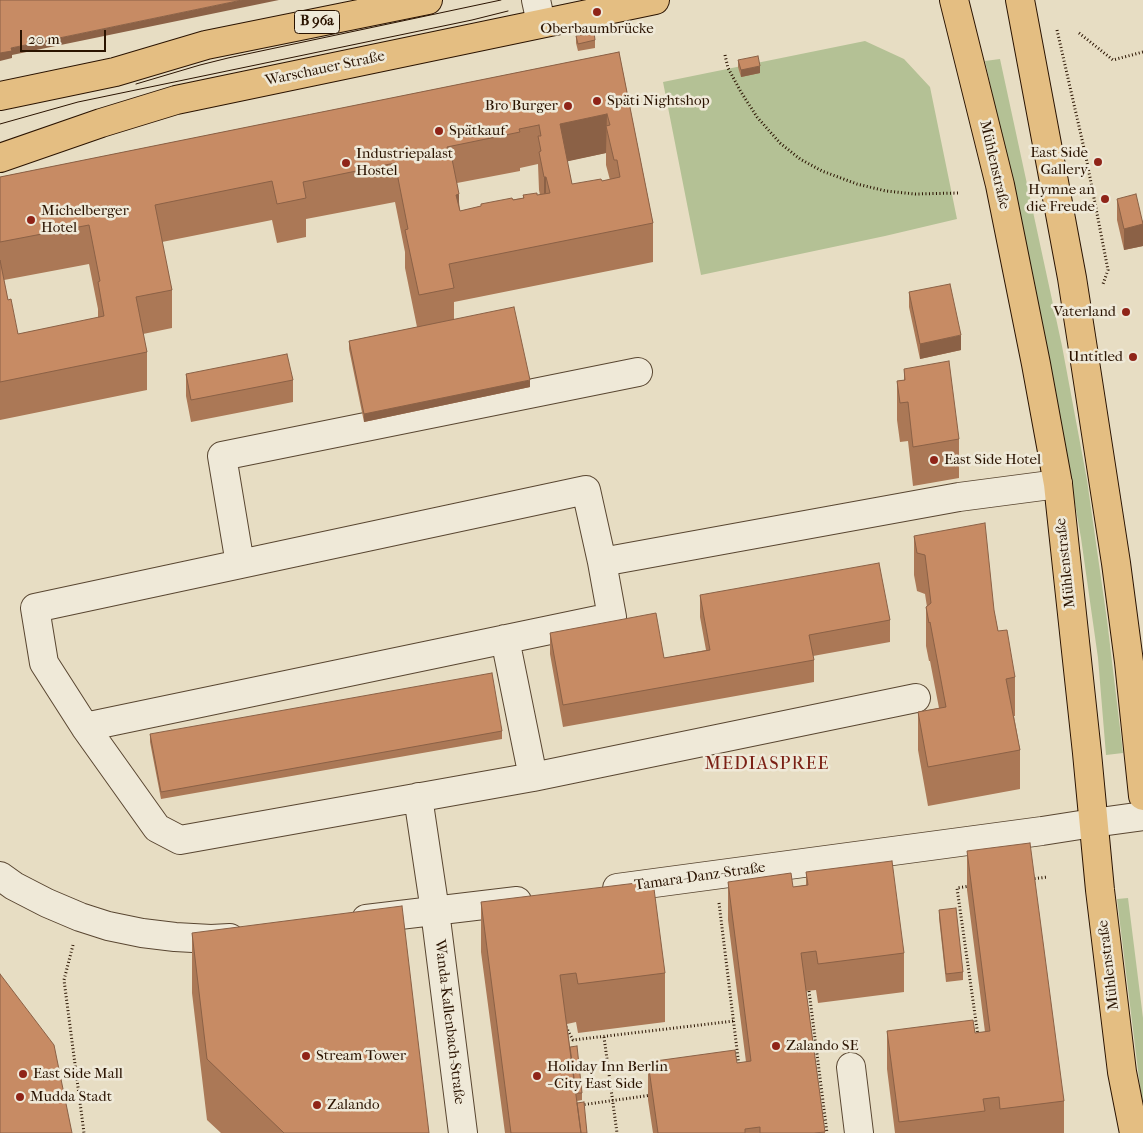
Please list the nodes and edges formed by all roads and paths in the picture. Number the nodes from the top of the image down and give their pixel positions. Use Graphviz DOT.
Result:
graph roads {
  1 [pos="428,0"];
  2 [pos="655,0"];
  3 [pos="954,0"];
  4 [pos="1020,0"];
  5 [pos="539,12"];
  6 [pos="1079,34"];
  7 [pos="1062,51"];
  8 [pos="1143,52"];
  9 [pos="725,55"];
  10 [pos="0,96"];
  11 [pos="0,158"];
  12 [pos="959,193"];
  13 [pos="1108,270"];
  14 [pos="638,372"];
  15 [pos="1058,484"];
  16 [pos="602,562"];
  17 [pos="240,564"];
  18 [pos="505,639"];
  19 [pos="1136,661"];
  20 [pos="916,698"];
  21 [pos="85,727"];
  22 [pos="533,777"];
  23 [pos="1143,796"];
  24 [pos="418,797"];
  25 [pos="1143,816"];
  26 [pos="1093,823"];
  27 [pos="0,876"];
  28 [pos="1048,876"];
  29 [pos="1030,879"];
  30 [pos="975,885"];
  31 [pos="592,892"];
  32 [pos="540,898"];
  33 [pos="435,911"];
  34 [pos="80,917"];
  35 [pos="340,923"];
  36 [pos="255,934"];
  37 [pos="723,934"];
  38 [pos="809,991"];
  39 [pos="734,1021"];
  40 [pos="564,1024"];
  41 [pos="604,1037"];
  42 [pos="979,1040"];
  43 [pos="851,1067"];
  44 [pos="819,1072"];
  45 [pos="740,1074"];
  46 [pos="658,1094"];
  47 [pos="612,1100"];
  48 [pos="579,1105"];
  49 [pos="84,1133"];
  50 [pos="463,1133"];
  51 [pos="617,1133"];
  52 [pos="827,1133"];
  53 [pos="859,1133"];
  54 [pos="1134,1133"];
  1 -- 10 [label="main road, B 96a"];
  2 -- 5 [label="main road, Warschauer Straße"];
  3 -- 15 [label="main road, Mühlenstraße"];
  4 -- 19 [label="main road"];
  5 -- 11 [label="main road, Warschauer Straße"];
  6 -- 8 [label="path"];
  7 -- 13 [label="path"];
  9 -- 12 [label="path"];
  14 -- 17 [label="street"];
  15 -- 16 [label="street"];
  15 -- 26 [label="main road, Mühlenstraße"];
  16 -- 17 [label="street"];
  16 -- 18 [label="street"];
  17 -- 21 [label="street"];
  18 -- 21 [label="street"];
  18 -- 22 [label="street"];
  19 -- 23 [label="main road"];
  20 -- 22 [label="street"];
  21 -- 24 [label="street"];
  22 -- 24 [label="street"];
  24 -- 33 [label="street, Wanda-Kallenbach-Straße"];
  25 -- 26 [label="street, Tamara-Danz-Straße"];
  26 -- 31 [label="street, Tamara-Danz-Straße"];
  26 -- 54 [label="main road, Mühlenstraße"];
  27 -- 34 [label="street"];
  28 -- 29 [label="path"];
  30 -- 42 [label="path"];
  32 -- 33 [label="street"];
  33 -- 35 [label="street"];
  33 -- 50 [label="street, Wanda-Kallenbach-Straße"];
  34 -- 36 [label="street"];
  34 -- 49 [label="path"];
  37 -- 39 [label="path"];
  38 -- 44 [label="path"];
  39 -- 41 [label="path"];
  39 -- 45 [label="path"];
  40 -- 41 [label="path"];
  41 -- 47 [label="path"];
  43 -- 44 [label="path"];
  43 -- 53 [label="street"];
  44 -- 52 [label="path"];
  46 -- 47 [label="path"];
  47 -- 48 [label="path"];
  47 -- 51 [label="path"];
}
